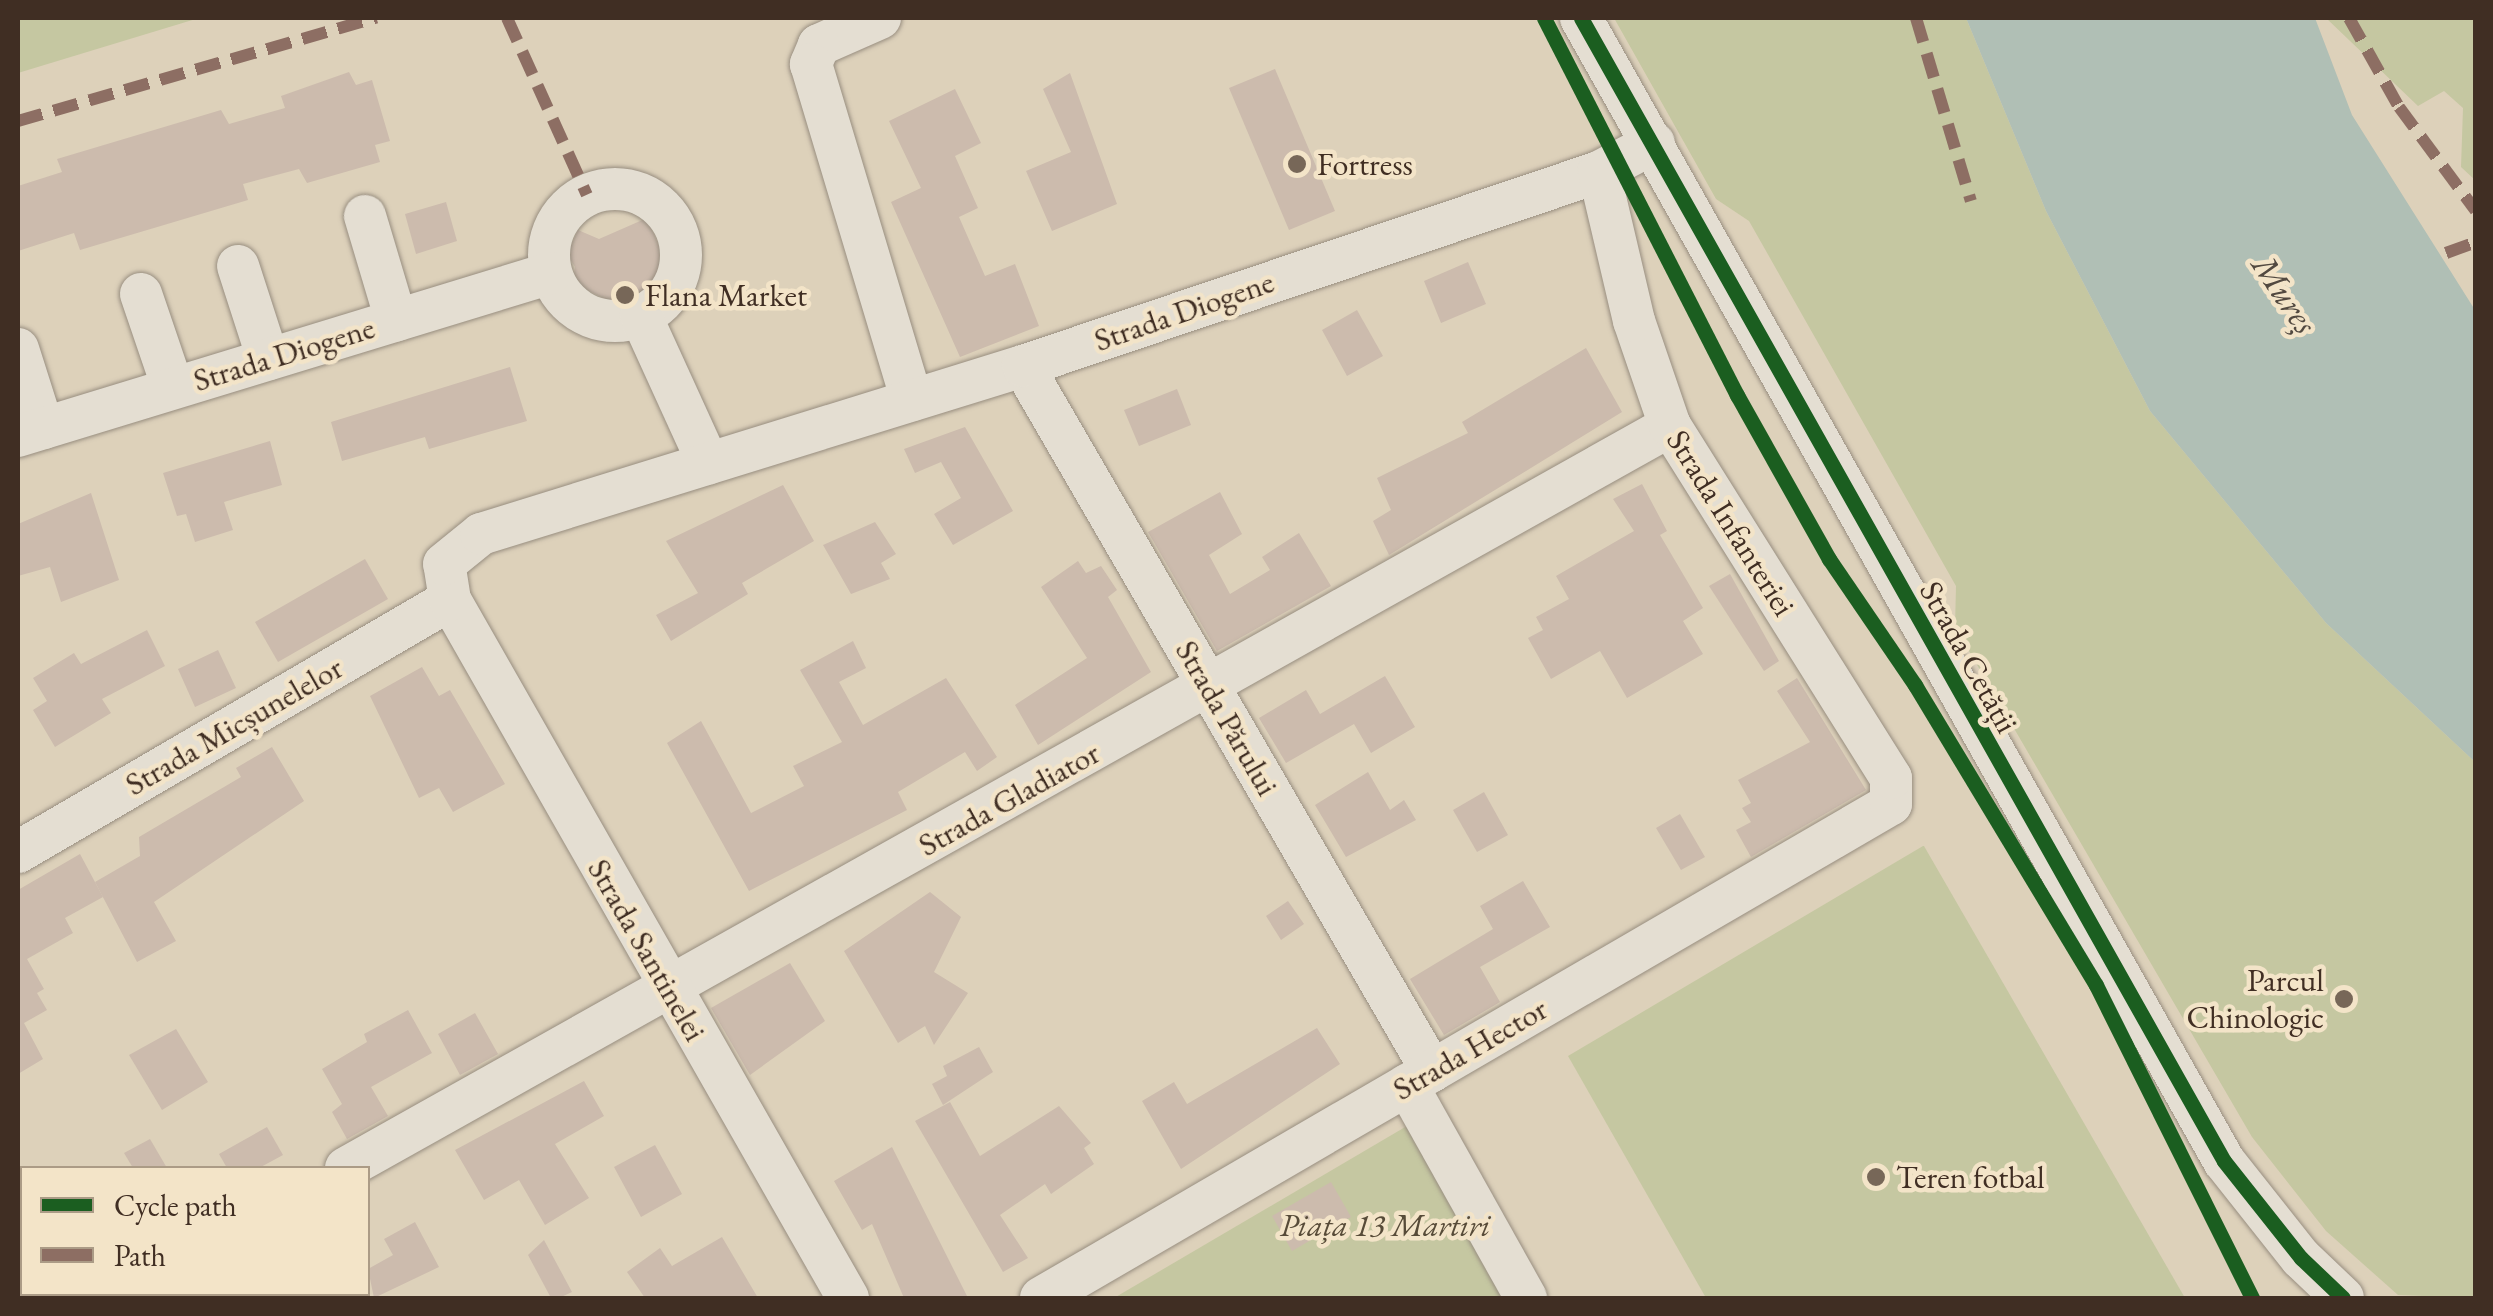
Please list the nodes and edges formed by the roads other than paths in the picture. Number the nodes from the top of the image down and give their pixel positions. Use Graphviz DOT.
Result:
graph roads {
  1 [pos="880,18"];
  2 [pos="1581,18"];
  3 [pos="1654,144"];
  4 [pos="1599,172"];
  5 [pos="365,216"];
  6 [pos="238,266"];
  7 [pos="551,272"];
  8 [pos="141,294"];
  9 [pos="640,316"];
  10 [pos="396,320"];
  11 [pos="18,349"];
  12 [pos="268,359"];
  13 [pos="1022,366"];
  14 [pos="173,388"];
  15 [pos="912,400"];
  16 [pos="1670,426"];
  17 [pos="30,432"];
  18 [pos="708,463"];
  19 [pos="450,600"];
  20 [pos="1209,686"];
  21 [pos="1896,795"];
  22 [pos="18,852"];
  23 [pos="669,990"];
  24 [pos="1420,1078"];
  25 [pos="350,1166"];
  26 [pos="2331,1295"];
  27 [pos="848,1298"];
  28 [pos="1040,1298"];
  29 [pos="1526,1298"];
  1 -- 15 [label="street"];
  2 -- 3 [label="street, Strada Cetății"];
  3 -- 4 [label="street, Strada Diogene"];
  3 -- 26 [label="street, Strada Cetății"];
  4 -- 13 [label="street, Strada Diogene"];
  4 -- 16 [label="street, Strada Infanteriei"];
  5 -- 10 [label="street"];
  6 -- 12 [label="street"];
  7 -- 9 [label="street"];
  7 -- 9 [label="street"];
  7 -- 10 [label="street, Strada Diogene"];
  8 -- 14 [label="street"];
  9 -- 18 [label="street"];
  10 -- 12 [label="street, Strada Diogene"];
  11 -- 17 [label="street"];
  12 -- 14 [label="street, Strada Diogene"];
  13 -- 15 [label="street, Strada Diogene"];
  13 -- 20 [label="street, Strada Părului"];
  14 -- 17 [label="street, Strada Diogene"];
  15 -- 18 [label="street, Strada Diogene"];
  16 -- 20 [label="street, Strada Gladiator"];
  16 -- 21 [label="street, Strada Infanteriei"];
  18 -- 19 [label="street, Strada Diogene"];
  19 -- 22 [label="street, Strada Micșunelelor"];
  19 -- 23 [label="street, Strada Santinelei"];
  20 -- 23 [label="street, Strada Gladiator"];
  20 -- 24 [label="street, Strada Părului"];
  21 -- 24 [label="street, Strada Hector"];
  23 -- 25 [label="street, Strada Gladiator"];
  23 -- 27 [label="street, Strada Santinelei"];
  24 -- 28 [label="street, Strada Hector"];
  24 -- 29 [label="street"];
}
